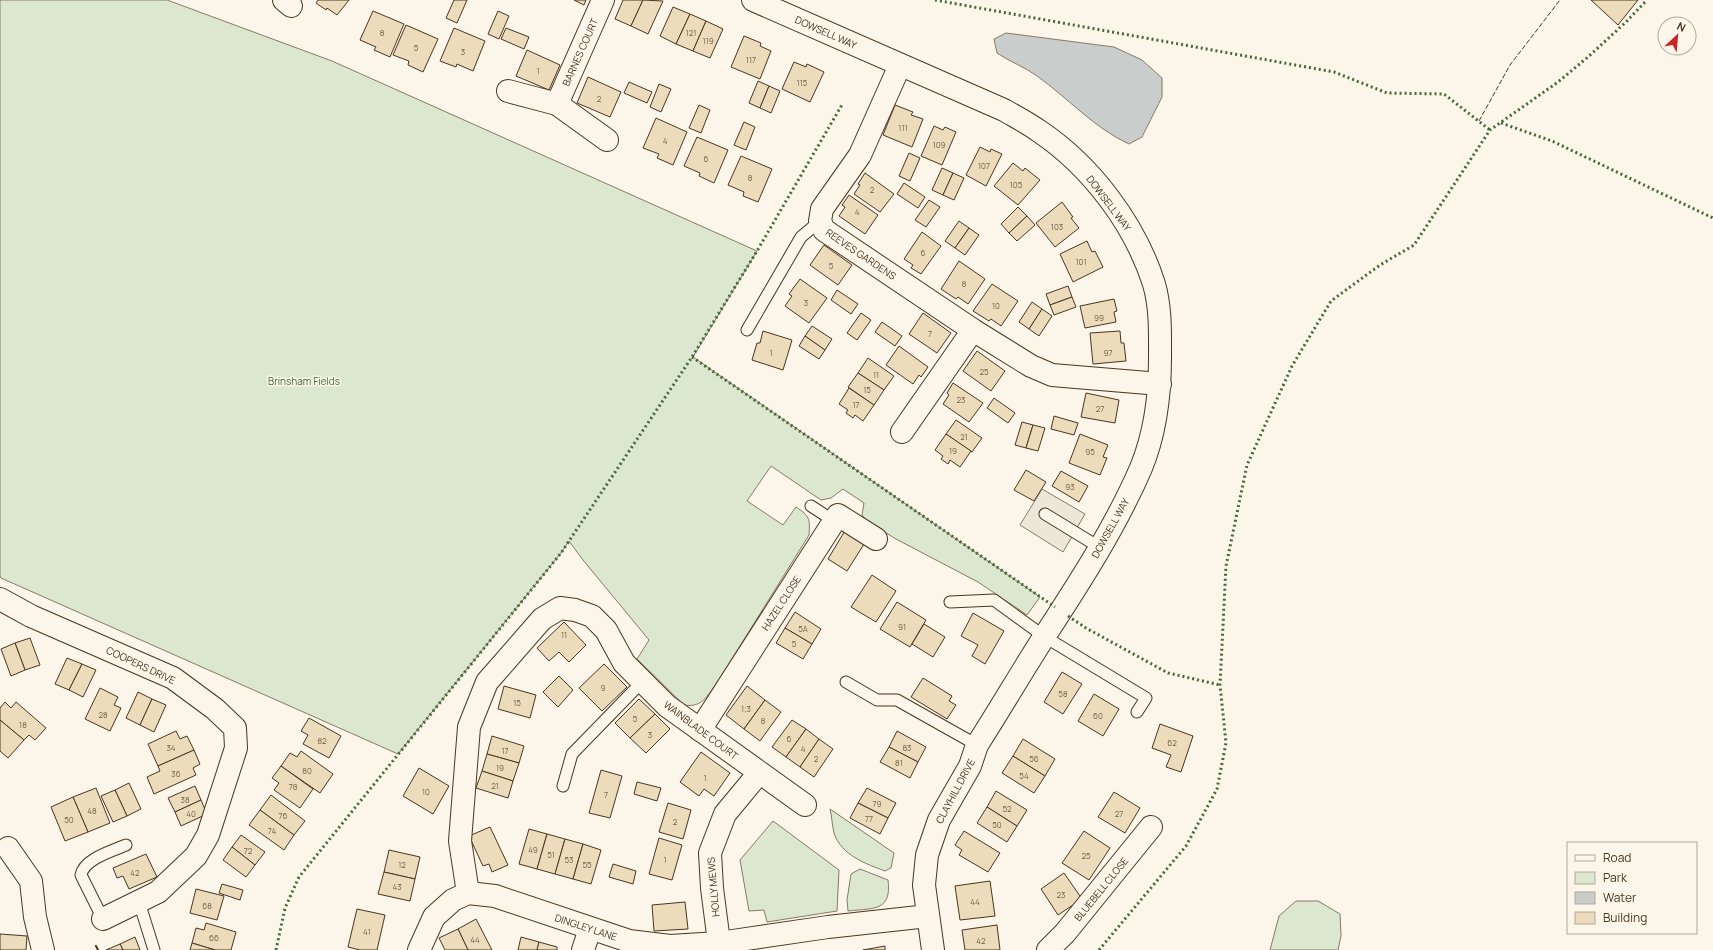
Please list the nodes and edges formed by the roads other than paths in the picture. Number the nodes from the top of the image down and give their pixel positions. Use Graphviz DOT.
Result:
graph roads {
  1 [pos="603,0"];
  2 [pos="753,0"];
  3 [pos="900,65"];
  4 [pos="508,91"];
  5 [pos="557,104"];
  6 [pos="607,140"];
  7 [pos="820,221"];
  8 [pos="747,330"];
  9 [pos="973,330"];
  10 [pos="1160,384"];
  11 [pos="902,432"];
  12 [pos="811,506"];
  13 [pos="1045,514"];
  14 [pos="834,521"];
  15 [pos="876,539"];
  16 [pos="1099,547"];
  17 [pos="0,599"];
  18 [pos="950,602"];
  19 [pos="1048,632"];
  20 [pos="643,681"];
  21 [pos="846,682"];
  22 [pos="1137,712"];
  23 [pos="700,730"];
  24 [pos="977,745"];
  25 [pos="759,773"];
  26 [pos="563,786"];
  27 [pos="805,805"];
  28 [pos="1151,827"];
  29 [pos="126,845"];
  30 [pos="8,848"];
  31 [pos="468,893"];
  32 [pos="139,902"];
  33 [pos="928,916"];
  34 [pos="103,919"];
  35 [pos="590,929"];
  36 [pos="720,947"];
  37 [pos="43,950"];
  38 [pos="154,950"];
  39 [pos="419,950"];
  40 [pos="583,950"];
  41 [pos="933,950"];
  42 [pos="1048,950"];
  1 -- 5 [label="street, BARNES COURT"];
  2 -- 3 [label="street, DOWSELL WAY"];
  3 -- 7 [label="street, REEVES GARDENS"];
  3 -- 10 [label="street, DOWSELL WAY"];
  4 -- 5 [label="street"];
  5 -- 6 [label="street"];
  7 -- 8 [label="lane"];
  7 -- 9 [label="street, REEVES GARDENS"];
  9 -- 10 [label="street, REEVES GARDENS"];
  9 -- 11 [label="street"];
  10 -- 16 [label="street, DOWSELL WAY"];
  12 -- 14 [label="lane"];
  13 -- 16 [label="lane"];
  14 -- 15 [label="street"];
  14 -- 23 [label="street, HAZEL CLOSE"];
  16 -- 19 [label="street, DOWSELL WAY"];
  17 -- 32 [label="street, COOPERS DRIVE"];
  18 -- 19 [label="lane"];
  19 -- 22 [label="lane"];
  19 -- 24 [label="street, CLAYHILL DRIVE"];
  20 -- 23 [label="street, WAINBLADE COURT"];
  20 -- 26 [label="lane"];
  20 -- 31 [label="street, WAINBLADE COURT"];
  21 -- 24 [label="lane"];
  23 -- 25 [label="street, WAINBLADE COURT"];
  24 -- 33 [label="street, CLAYHILL DRIVE"];
  25 -- 27 [label="street, WAINBLADE COURT"];
  25 -- 36 [label="street, HOLLY MEWS"];
  28 -- 42 [label="street, BLUEBELL CLOSE"];
  29 -- 34 [label="lane, COOPERS DRIVE"];
  30 -- 37 [label="street"];
  31 -- 35 [label="street, DINGLEY LANE"];
  31 -- 39 [label="street"];
  32 -- 34 [label="street, COOPERS DRIVE"];
  32 -- 38 [label="lane"];
  33 -- 36 [label="street, DINGLEY LANE"];
  33 -- 41 [label="street, CLAYHILL DRIVE"];
  35 -- 36 [label="street, DINGLEY LANE"];
  35 -- 40 [label="street"];
}
